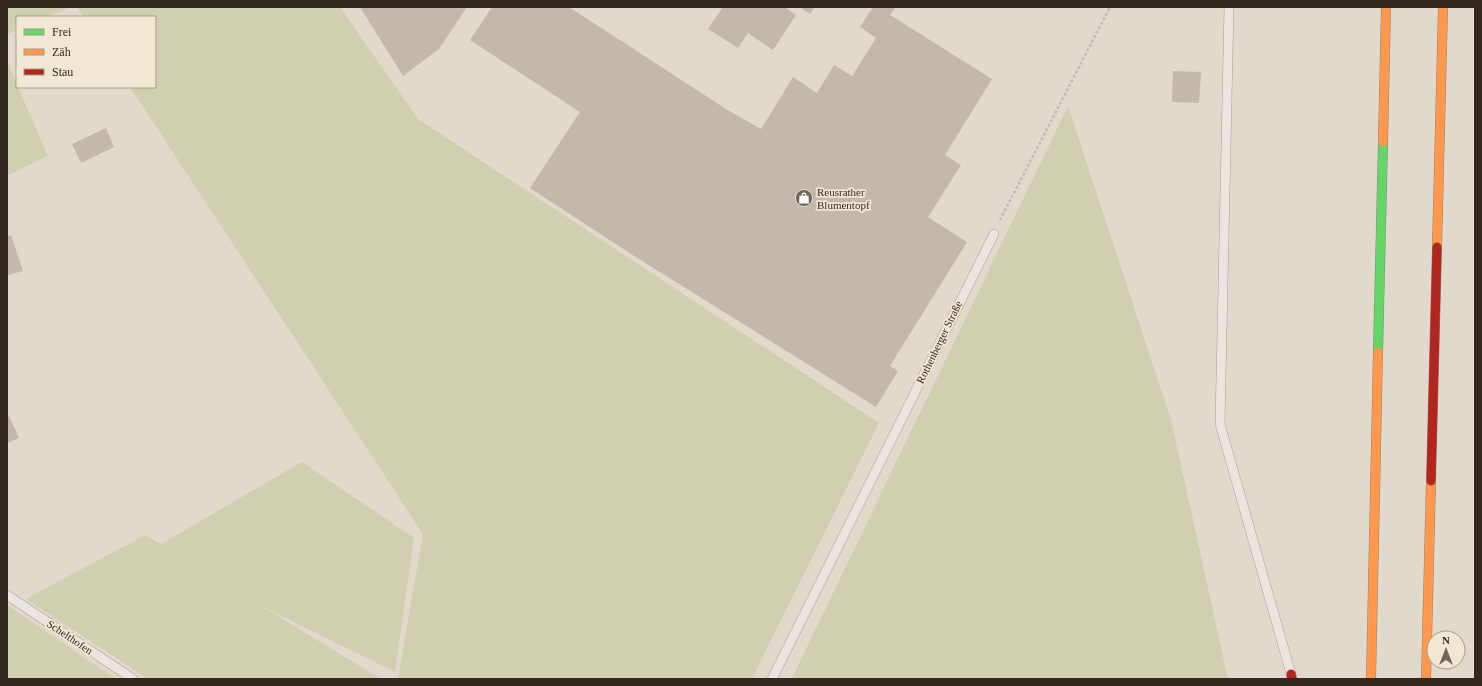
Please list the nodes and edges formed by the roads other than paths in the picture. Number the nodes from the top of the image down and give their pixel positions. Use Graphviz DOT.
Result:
graph roads {
  1 [pos="1229,7"];
  2 [pos="1386,7"];
  3 [pos="1443,7"];
  4 [pos="994,234"];
  5 [pos="7,595"];
  6 [pos="1291,677"];
  7 [pos="134,679"];
  8 [pos="772,679"];
  9 [pos="1370,679"];
  10 [pos="1426,679"];
  1 -- 6 [label="lane"];
  2 -- 9 [label="highway"];
  3 -- 10 [label="highway"];
  4 -- 8 [label="lane, Rothenberger Straße"];
  5 -- 7 [label="lane, Schelthofen"];
}
